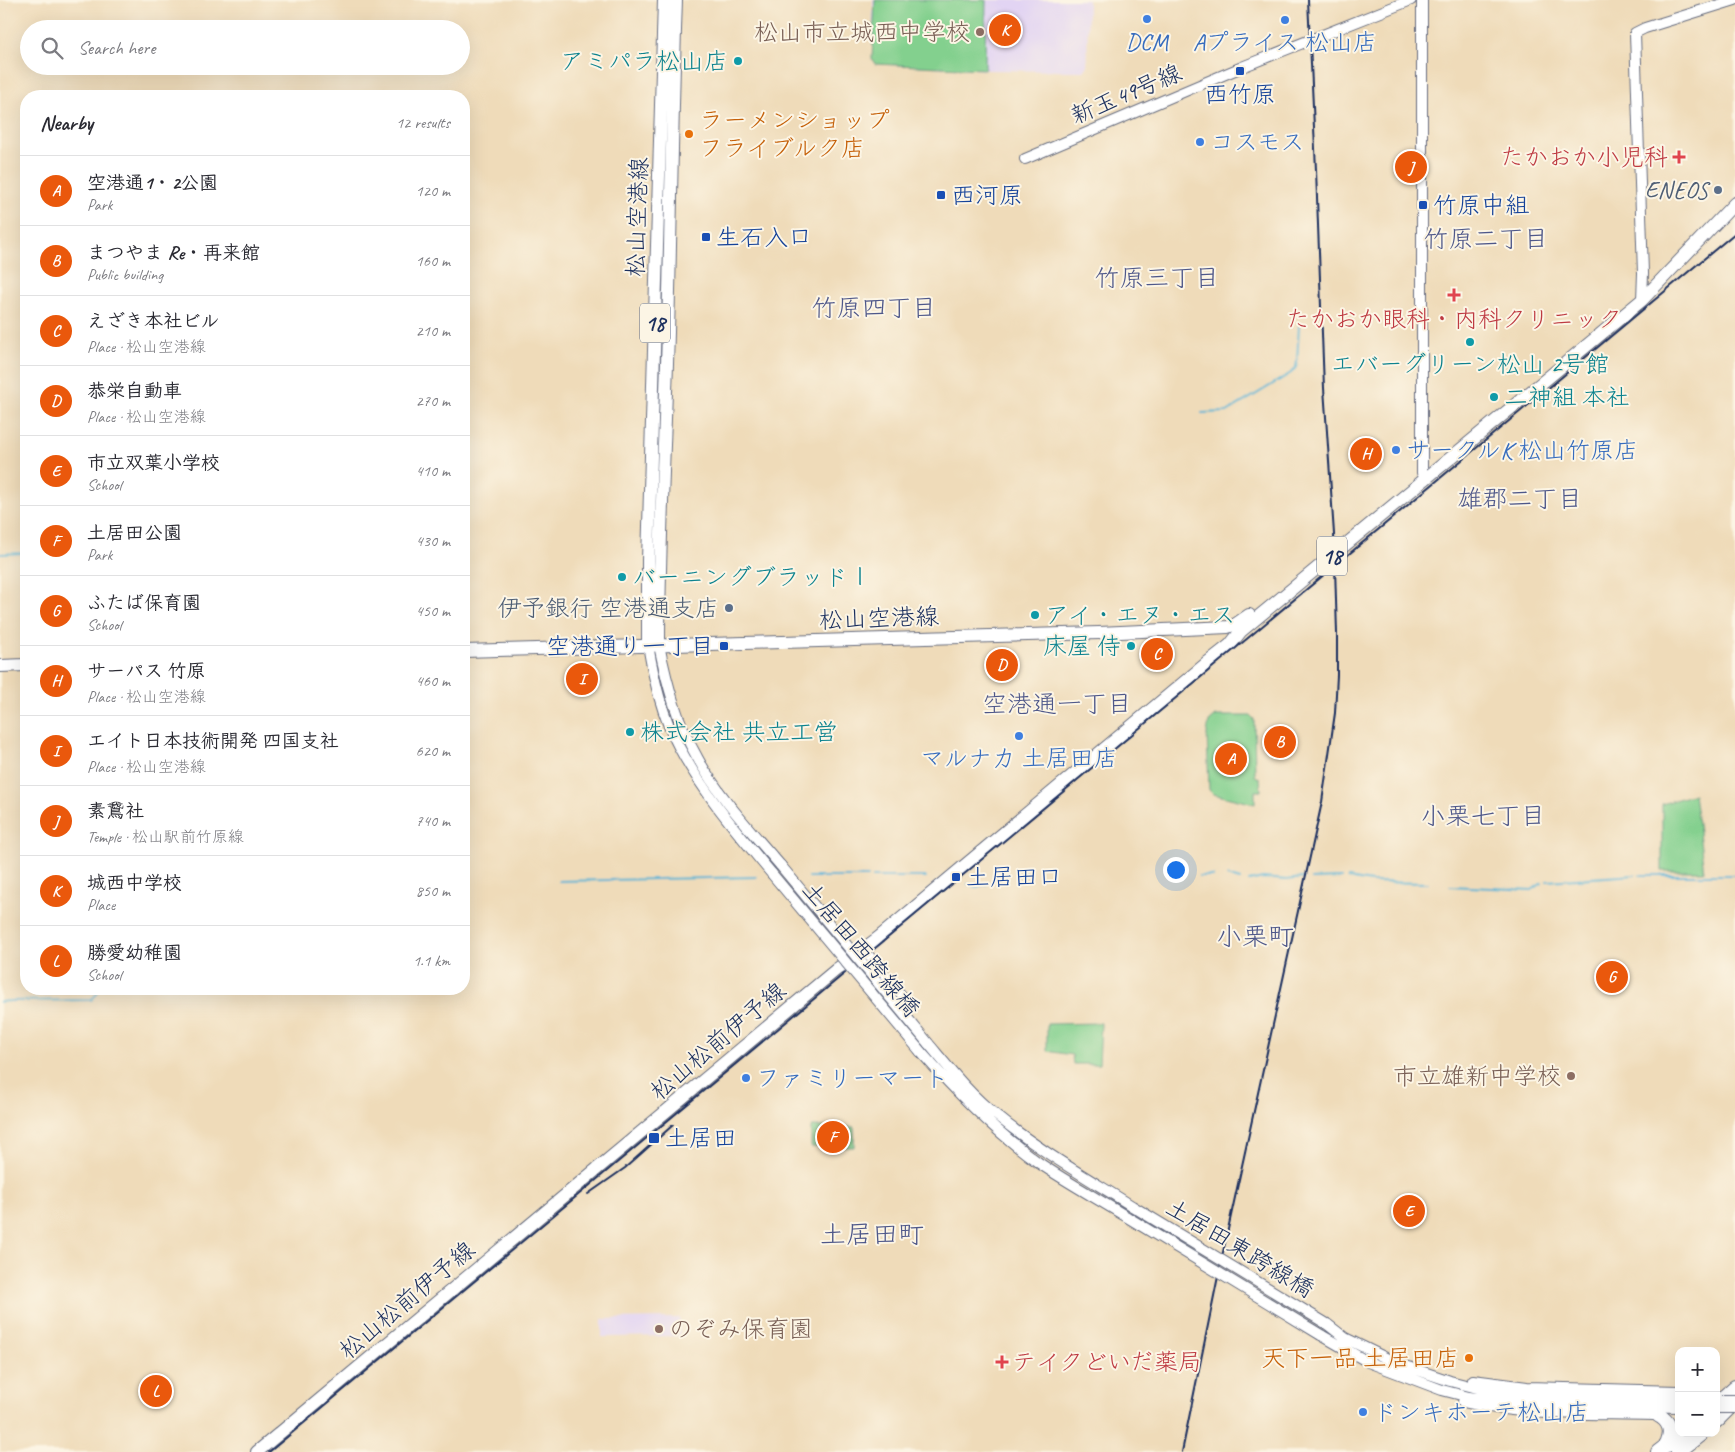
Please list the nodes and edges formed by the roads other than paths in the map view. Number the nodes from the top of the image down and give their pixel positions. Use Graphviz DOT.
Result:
graph roads {
  1 [pos="664,0"];
  2 [pos="676,0"];
  3 [pos="1411,0"];
  4 [pos="1422,0"];
  5 [pos="1427,0"];
  6 [pos="1735,0"];
  7 [pos="1025,159"];
  8 [pos="1735,203"];
  9 [pos="1425,223"];
  10 [pos="1642,300"];
  11 [pos="1425,476"];
  12 [pos="1200,631"];
  13 [pos="1099,633"];
  14 [pos="1232,633"];
  15 [pos="654,645"];
  16 [pos="470,652"];
  17 [pos="20,665"];
  18 [pos="0,666"];
  19 [pos="863,948"];
  20 [pos="910,1006"];
  21 [pos="1132,1206"];
  22 [pos="1127,1217"];
  23 [pos="1327,1324"];
  24 [pos="1368,1362"];
  25 [pos="1735,1387"];
  26 [pos="1675,1391"];
  27 [pos="1675,1399"];
  28 [pos="1720,1400"];
  29 [pos="1735,1401"];
  30 [pos="1602,1402"];
  31 [pos="1720,1402"];
  32 [pos="1720,1406"];
  33 [pos="1675,1407"];
  34 [pos="1735,1408"];
  35 [pos="1658,1415"];
  36 [pos="1720,1417"];
  37 [pos="1679,1437"];
  38 [pos="1694,1437"];
  39 [pos="1668,1450"];
  40 [pos="257,1452"];
  1 -- 15 [label="main road, 松山空港線 / 18"];
  2 -- 15 [label="main road, 松山空港線 / 18"];
  3 -- 7 [label="street, 新玉49号線"];
  4 -- 9 [label="street"];
  5 -- 9 [label="street"];
  6 -- 10 [label="street"];
  8 -- 10 [label="main road, 18"];
  9 -- 11 [label="street"];
  10 -- 11 [label="main road, 18"];
  11 -- 14 [label="main road, 18"];
  12 -- 13 [label="main road, 松山空港線"];
  12 -- 13 [label="main road, 松山空港線"];
  12 -- 14 [label="main road"];
  13 -- 15 [label="main road, 松山空港線"];
  14 -- 19 [label="main road, 松山松前伊予線"];
  15 -- 16 [label="main road, 松山空港線"];
  15 -- 21 [label="street, 土居田西跨線橋, bridge"];
  15 -- 22 [label="street, 土居田西跨線橋, bridge"];
  17 -- 18 [label="main road"];
  19 -- 20 [label="street"];
  19 -- 40 [label="main road, 松山松前伊予線"];
  21 -- 23 [label="street, 土居田東跨線橋, bridge"];
  22 -- 24 [label="street, 土居田東跨線橋, bridge"];
  23 -- 26 [label="street"];
  23 -- 30 [label="street"];
  24 -- 30 [label="street"];
  24 -- 35 [label="street"];
  25 -- 31 [label="highway"];
  27 -- 30 [label="street"];
  28 -- 29 [label="street, bridge"];
  29 -- 36 [label="highway"];
  30 -- 33 [label="street"];
  32 -- 34 [label="street, bridge"];
  35 -- 39 [label="highway"];
  37 -- 39 [label="highway"];
  38 -- 39 [label="highway"];
}
